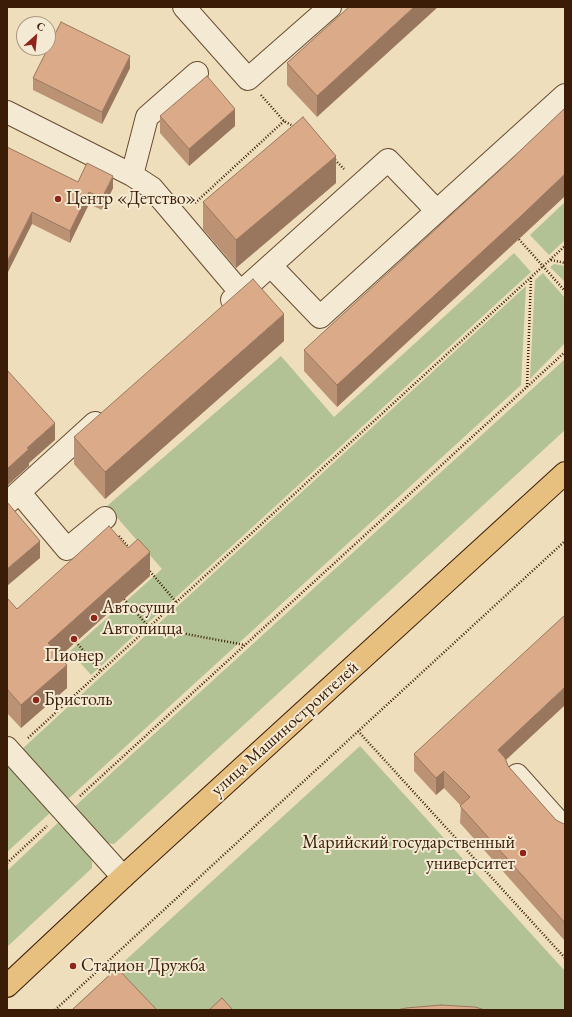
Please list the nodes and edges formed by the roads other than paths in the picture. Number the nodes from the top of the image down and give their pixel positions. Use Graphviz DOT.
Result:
graph roads {
  1 [pos="184,7"];
  2 [pos="330,7"];
  3 [pos="197,73"];
  4 [pos="565,95"];
  5 [pos="7,112"];
  6 [pos="132,175"];
  7 [pos="438,211"];
  8 [pos="271,266"];
  9 [pos="241,292"];
  10 [pos="218,314"];
  11 [pos="112,408"];
  12 [pos="565,473"];
  13 [pos="13,498"];
  14 [pos="105,518"];
  15 [pos="9,750"];
  16 [pos="517,775"];
  17 [pos="565,829"];
  18 [pos="123,877"];
  19 [pos="7,986"];
  1 -- 2 [label="lane"];
  3 -- 6 [label="lane"];
  4 -- 7 [label="lane"];
  5 -- 6 [label="lane"];
  6 -- 9 [label="lane"];
  7 -- 8 [label="lane"];
  7 -- 8 [label="lane"];
  8 -- 9 [label="lane"];
  9 -- 10 [label="lane"];
  11 -- 13 [label="lane"];
  12 -- 18 [label="main road, улица Машиностроителей"];
  13 -- 14 [label="lane"];
  15 -- 18 [label="lane"];
  16 -- 17 [label="lane"];
  18 -- 19 [label="main road, улица Машиностроителей"];
}
